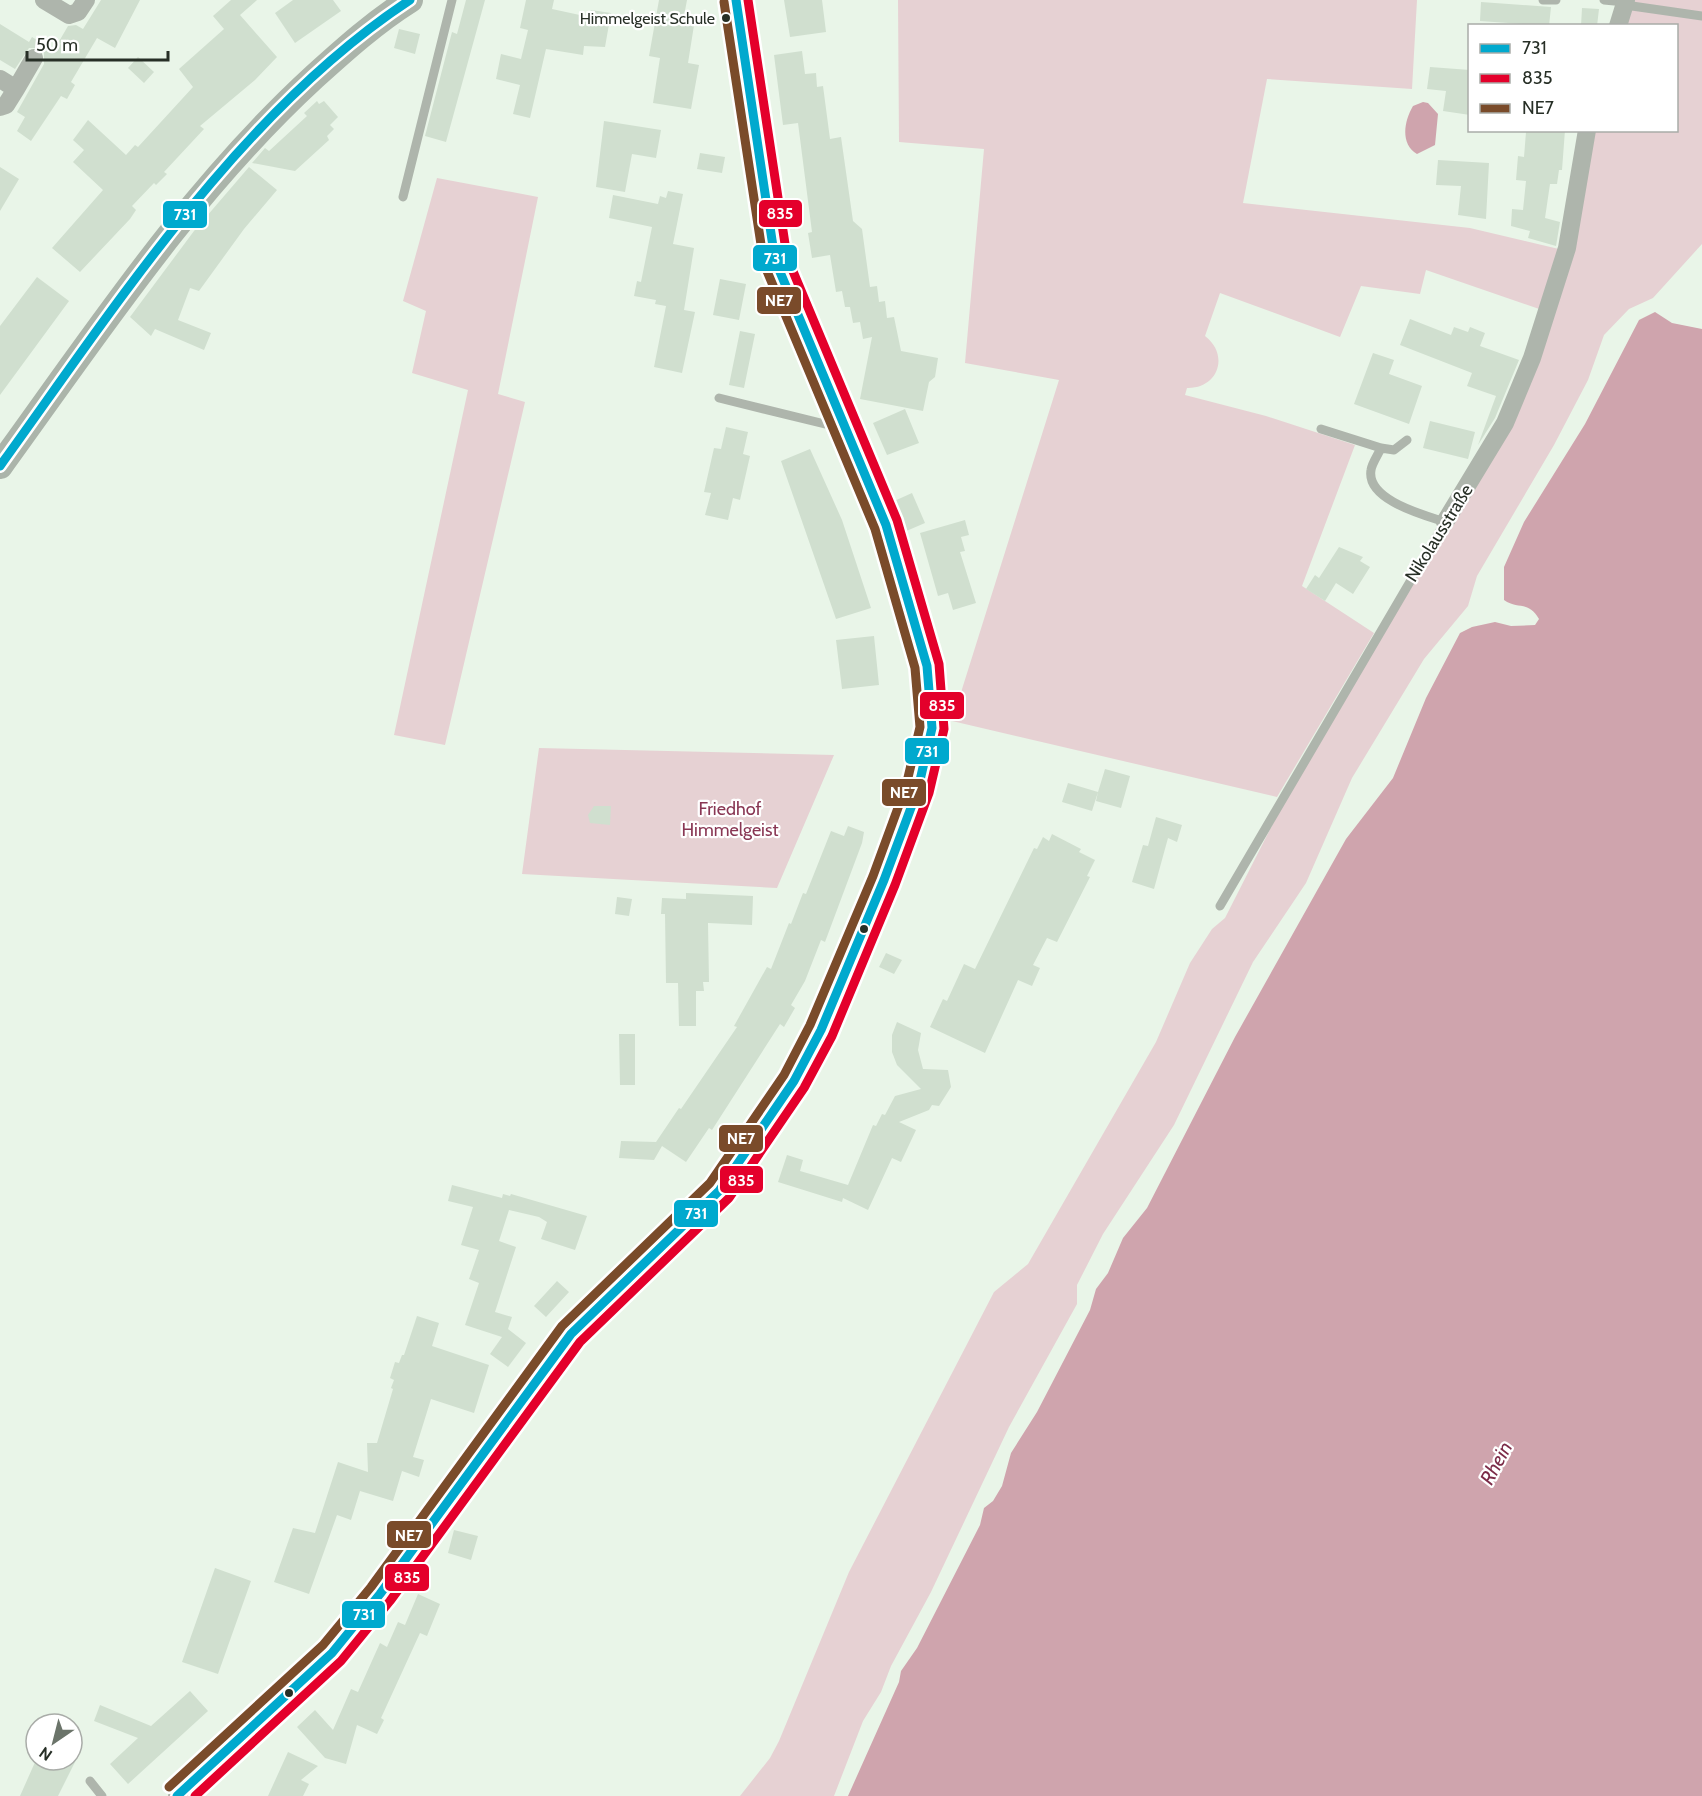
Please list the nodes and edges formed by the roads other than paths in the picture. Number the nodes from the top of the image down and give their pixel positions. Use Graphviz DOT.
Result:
graph roads {
  1 [pos="44,0"];
  2 [pos="86,0"];
  3 [pos="410,0"];
  4 [pos="452,0"];
  5 [pos="736,0"];
  6 [pos="1543,0"];
  7 [pos="1556,0"];
  8 [pos="1604,0"];
  9 [pos="1625,2"];
  10 [pos="1702,16"];
  11 [pos="1619,24"];
  12 [pos="34,58"];
  13 [pos="8,84"];
  14 [pos="0,107"];
  15 [pos="1587,132"];
  16 [pos="403,197"];
  17 [pos="719,398"];
  18 [pos="841,417"];
  19 [pos="1322,429"];
  20 [pos="1407,440"];
  21 [pos="1381,448"];
  22 [pos="0,466"];
  23 [pos="1444,522"];
  24 [pos="1220,906"];
  25 [pos="90,1781"];
  26 [pos="102,1796"];
  27 [pos="177,1796"];
  1 -- 2 [label="street"];
  3 -- 22 [label="street"];
  4 -- 16 [label="lane"];
  5 -- 18 [label="street"];
  6 -- 7 [label="lane"];
  8 -- 9 [label="lane"];
  9 -- 10 [label="lane"];
  9 -- 11 [label="street"];
  12 -- 13 [label="street"];
  13 -- 14 [label="street"];
  15 -- 23 [label="street, Nikolausstraße"];
  17 -- 18 [label="lane"];
  18 -- 27 [label="street"];
  19 -- 21 [label="lane"];
  20 -- 21 [label="lane"];
  21 -- 23 [label="lane"];
  23 -- 24 [label="lane, Nikolausstraße"];
  25 -- 26 [label="lane"];
}
